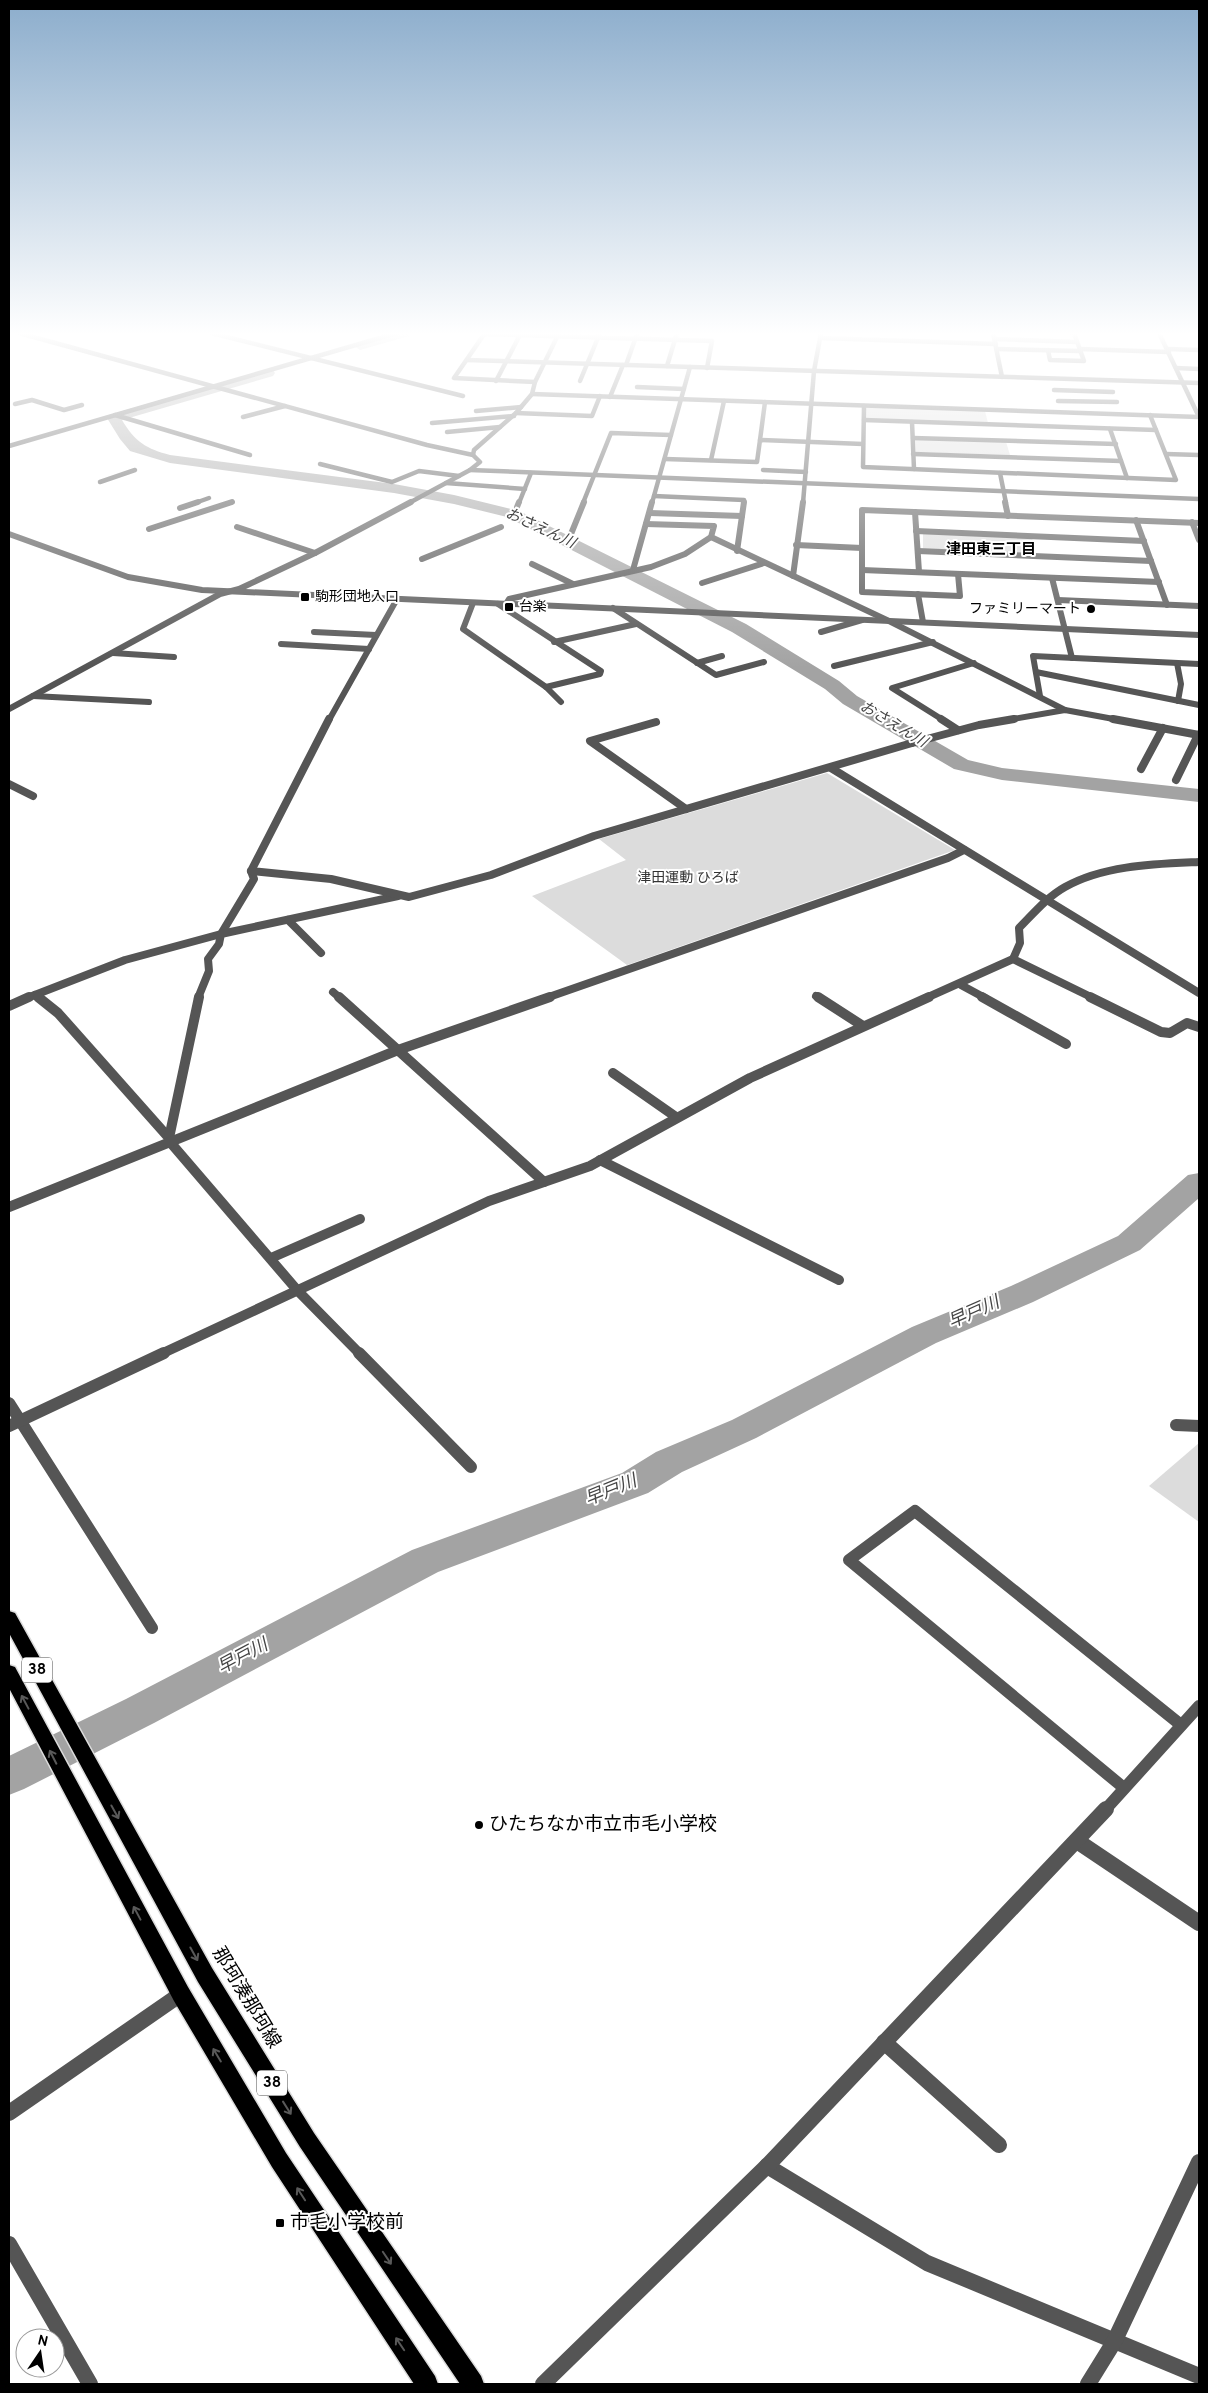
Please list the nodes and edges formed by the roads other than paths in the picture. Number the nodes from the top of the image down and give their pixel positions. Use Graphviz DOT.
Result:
graph roads {
  1 [pos="864,444"];
  2 [pos="1116,444"];
  3 [pos="215,445"];
  4 [pos="426,445"];
  5 [pos="480,445"];
  6 [pos="606,445"];
  7 [pos="668,445"];
  8 [pos="714,445"];
  9 [pos="759,445"];
  10 [pos="808,445"];
  11 [pos="913,445"];
  12 [pos="1162,445"];
  13 [pos="913,454"];
  14 [pos="1166,454"];
  15 [pos="250,455"];
  16 [pos="473,455"];
  17 [pos="1199,456"];
  18 [pos="665,459"];
  19 [pos="711,460"];
  20 [pos="1121,461"];
  21 [pos="320,464"];
  22 [pos="914,469"];
  23 [pos="135,470"];
  24 [pos="470,470"];
  25 [pos="763,470"];
  26 [pos="806,472"];
  27 [pos="1000,472"];
  28 [pos="531,473"];
  29 [pos="594,475"];
  30 [pos="460,476"];
  31 [pos="659,478"];
  32 [pos="1127,478"];
  33 [pos="100,482"];
  34 [pos="446,483"];
  35 [pos="805,484"];
  36 [pos="525,489"];
  37 [pos="1003,491"];
  38 [pos="654,496"];
  39 [pos="209,498"];
  40 [pos="1199,498"];
  41 [pos="232,502"];
  42 [pos="517,507"];
  43 [pos="180,508"];
  44 [pos="650,512"];
  45 [pos="915,512"];
  46 [pos="742,516"];
  47 [pos="1008,516"];
  48 [pos="1136,520"];
  49 [pos="1192,522"];
  50 [pos="1199,523"];
  51 [pos="646,524"];
  52 [pos="237,527"];
  53 [pos="501,527"];
  54 [pos="149,529"];
  55 [pos="916,531"];
  56 [pos="9,534"];
  57 [pos="571,534"];
  58 [pos="711,537"];
  59 [pos="1199,540"];
  60 [pos="1144,541"];
  61 [pos="796,545"];
  62 [pos="862,548"];
  63 [pos="737,551"];
  64 [pos="918,551"];
  65 [pos="315,553"];
  66 [pos="422,559"];
  67 [pos="1151,561"];
  68 [pos="764,563"];
  69 [pos="532,564"];
  70 [pos="633,570"];
  71 [pos="862,570"];
  72 [pos="919,572"];
  73 [pos="958,574"];
  74 [pos="793,576"];
  75 [pos="1052,578"];
  76 [pos="1159,582"];
  77 [pos="702,583"];
  78 [pos="573,584"];
  79 [pos="225,592"];
  80 [pos="918,594"];
  81 [pos="397,600"];
  82 [pos="1058,600"];
  83 [pos="473,603"];
  84 [pos="498,604"];
  85 [pos="506,604"];
  86 [pos="1167,604"];
  87 [pos="1199,606"];
  88 [pos="613,608"];
  89 [pos="862,620"];
  90 [pos="889,621"];
  91 [pos="923,622"];
  92 [pos="636,624"];
  93 [pos="1065,629"];
  94 [pos="314,632"];
  95 [pos="821,632"];
  96 [pos="376,635"];
  97 [pos="1199,635"];
  98 [pos="554,642"];
  99 [pos="932,642"];
  100 [pos="281,644"];
  101 [pos="369,649"];
  102 [pos="112,653"];
  103 [pos="174,656"];
  104 [pos="722,656"];
  105 [pos="1072,658"];
  106 [pos="764,662"];
  107 [pos="697,663"];
  108 [pos="974,663"];
  109 [pos="1177,663"];
  110 [pos="1199,664"];
  111 [pos="834,666"];
  112 [pos="1036,672"];
  113 [pos="546,687"];
  114 [pos="33,696"];
  115 [pos="1040,696"];
  116 [pos="1178,701"];
  117 [pos="148,702"];
  118 [pos="561,702"];
  119 [pos="1199,705"];
  120 [pos="9,709"];
  121 [pos="1065,710"];
  122 [pos="656,722"];
  123 [pos="1163,728"];
  124 [pos="958,730"];
  125 [pos="1199,735"];
  126 [pos="831,768"];
  127 [pos="1140,769"];
  128 [pos="1176,780"];
  129 [pos="9,784"];
  130 [pos="33,796"];
  131 [pos="686,809"];
  132 [pos="964,850"];
  133 [pos="1199,862"];
  134 [pos="251,871"];
  135 [pos="398,896"];
  136 [pos="1046,901"];
  137 [pos="288,920"];
  138 [pos="221,934"];
  139 [pos="322,953"];
  140 [pos="1013,959"];
  141 [pos="961,985"];
  142 [pos="332,992"];
  143 [pos="1199,993"];
  144 [pos="35,995"];
  145 [pos="816,996"];
  146 [pos="9,1006"];
  147 [pos="863,1026"];
  148 [pos="1199,1027"];
  149 [pos="1066,1044"];
  150 [pos="398,1050"];
  151 [pos="613,1073"];
  152 [pos="676,1118"];
  153 [pos="169,1140"];
  154 [pos="600,1160"];
  155 [pos="544,1182"];
  156 [pos="9,1207"];
  157 [pos="360,1219"];
  158 [pos="272,1258"];
  159 [pos="839,1280"];
  160 [pos="297,1290"];
  161 [pos="9,1403"];
  162 [pos="21,1420"];
  163 [pos="1176,1425"];
  164 [pos="9,1426"];
  165 [pos="1199,1426"];
  166 [pos="471,1467"];
  167 [pos="9,1618"];
  168 [pos="152,1628"];
  169 [pos="9,1672"];
  170 [pos="1199,1706"];
  171 [pos="1181,1725"];
  172 [pos="1124,1788"];
  173 [pos="1077,1841"];
  174 [pos="1199,1923"];
  175 [pos="181,1994"];
  176 [pos="884,2042"];
  177 [pos="9,2113"];
  178 [pos="999,2145"];
  179 [pos="1199,2162"];
  180 [pos="767,2166"];
  181 [pos="9,2244"];
  182 [pos="1114,2342"];
  183 [pos="1199,2376"];
  184 [pos="90,2384"];
  185 [pos="427,2384"];
  186 [pos="473,2384"];
  187 [pos="543,2384"];
  188 [pos="1088,2384"];
  1 -- 22 [label="street"];
  2 -- 20 [label="street"];
  3 -- 15 [label="street"];
  4 -- 16 [label="street"];
  5 -- 16 [label="street"];
  6 -- 29 [label="street"];
  7 -- 18 [label="street"];
  8 -- 19 [label="street"];
  9 -- 19 [label="street"];
  10 -- 26 [label="street"];
  11 -- 13 [label="street"];
  12 -- 14 [label="street"];
  13 -- 20 [label="street"];
  13 -- 22 [label="street"];
  14 -- 17 [label="street"];
  14 -- 32 [label="street"];
  16 -- 24 [label="street"];
  18 -- 19 [label="street"];
  18 -- 31 [label="street"];
  20 -- 32 [label="street"];
  21 -- 30 [label="street"];
  22 -- 27 [label="street"];
  23 -- 33 [label="street"];
  24 -- 28 [label="street"];
  24 -- 30 [label="street"];
  25 -- 26 [label="street"];
  26 -- 35 [label="street"];
  27 -- 32 [label="street"];
  27 -- 37 [label="street"];
  28 -- 29 [label="street"];
  28 -- 36 [label="street"];
  29 -- 31 [label="street"];
  29 -- 57 [label="street"];
  30 -- 34 [label="street"];
  31 -- 35 [label="street"];
  31 -- 38 [label="street"];
  34 -- 36 [label="street"];
  34 -- 65 [label="street"];
  35 -- 37 [label="street"];
  35 -- 61 [label="street"];
  36 -- 42 [label="street"];
  37 -- 40 [label="street"];
  37 -- 47 [label="street"];
  38 -- 44 [label="street"];
  38 -- 46 [label="street"];
  39 -- 43 [label="street"];
  41 -- 54 [label="street"];
  44 -- 46 [label="street"];
  44 -- 51 [label="street"];
  45 -- 47 [label="street"];
  45 -- 55 [label="street"];
  45 -- 62 [label="street"];
  46 -- 63 [label="street"];
  47 -- 48 [label="street"];
  48 -- 49 [label="street"];
  48 -- 60 [label="street"];
  49 -- 50 [label="street"];
  49 -- 59 [label="street"];
  51 -- 58 [label="street"];
  51 -- 70 [label="street"];
  52 -- 65 [label="street"];
  53 -- 66 [label="street"];
  55 -- 60 [label="street"];
  55 -- 64 [label="street"];
  56 -- 79 [label="street"];
  58 -- 63 [label="street"];
  58 -- 70 [label="street"];
  60 -- 67 [label="street"];
  61 -- 62 [label="street"];
  61 -- 74 [label="street"];
  62 -- 71 [label="street"];
  63 -- 68 [label="street"];
  64 -- 67 [label="street"];
  64 -- 72 [label="street"];
  65 -- 79 [label="street"];
  67 -- 76 [label="street"];
  68 -- 74 [label="street"];
  68 -- 77 [label="street"];
  69 -- 78 [label="street"];
  70 -- 78 [label="street"];
  71 -- 72 [label="street"];
  71 -- 80 [label="street"];
  72 -- 73 [label="street"];
  73 -- 75 [label="street"];
  73 -- 80 [label="street"];
  74 -- 90 [label="street"];
  75 -- 76 [label="street"];
  75 -- 82 [label="street"];
  76 -- 86 [label="street"];
  78 -- 85 [label="street"];
  79 -- 81 [label="street"];
  79 -- 102 [label="street"];
  80 -- 91 [label="street"];
  81 -- 83 [label="street"];
  81 -- 96 [label="street"];
  82 -- 86 [label="street"];
  82 -- 93 [label="street"];
  83 -- 84 [label="street"];
  83 -- 113 [label="street"];
  84 -- 85 [label="street"];
  84 -- 98 [label="street"];
  85 -- 88 [label="street"];
  86 -- 87 [label="street"];
  88 -- 89 [label="street"];
  88 -- 92 [label="street"];
  89 -- 90 [label="street"];
  89 -- 95 [label="street"];
  90 -- 91 [label="street"];
  90 -- 99 [label="street"];
  91 -- 93 [label="street"];
  92 -- 98 [label="street"];
  92 -- 107 [label="street"];
  93 -- 97 [label="street"];
  93 -- 105 [label="street"];
  94 -- 96 [label="street"];
  96 -- 101 [label="street"];
  98 -- 113 [label="street"];
  99 -- 108 [label="street"];
  99 -- 111 [label="street"];
  100 -- 101 [label="street"];
  101 -- 134 [label="street"];
  102 -- 103 [label="street"];
  102 -- 114 [label="street"];
  104 -- 107 [label="street"];
  105 -- 109 [label="street"];
  105 -- 112 [label="street"];
  106 -- 107 [label="street"];
  108 -- 115 [label="street"];
  108 -- 124 [label="street"];
  109 -- 110 [label="street"];
  109 -- 116 [label="street"];
  112 -- 115 [label="street"];
  112 -- 116 [label="street"];
  113 -- 118 [label="street"];
  114 -- 117 [label="street"];
  114 -- 120 [label="street"];
  115 -- 121 [label="street"];
  116 -- 119 [label="street"];
  121 -- 123 [label="street"];
  121 -- 124 [label="street"];
  122 -- 131 [label="street"];
  123 -- 125 [label="street"];
  123 -- 127 [label="street"];
  124 -- 126 [label="street"];
  125 -- 128 [label="street"];
  126 -- 131 [label="street"];
  126 -- 132 [label="street"];
  129 -- 130 [label="street"];
  131 -- 135 [label="street"];
  132 -- 136 [label="street"];
  132 -- 150 [label="street"];
  133 -- 136 [label="street"];
  134 -- 135 [label="street"];
  134 -- 138 [label="street"];
  135 -- 137 [label="street"];
  136 -- 140 [label="street"];
  136 -- 143 [label="street"];
  137 -- 138 [label="street"];
  137 -- 139 [label="street"];
  138 -- 144 [label="street"];
  138 -- 153 [label="street"];
  140 -- 141 [label="street"];
  140 -- 148 [label="street"];
  141 -- 147 [label="street"];
  141 -- 149 [label="street"];
  142 -- 150 [label="street"];
  144 -- 146 [label="street"];
  144 -- 153 [label="street"];
  145 -- 147 [label="street"];
  147 -- 152 [label="street"];
  150 -- 153 [label="street"];
  150 -- 155 [label="street"];
  151 -- 152 [label="street"];
  152 -- 154 [label="street"];
  153 -- 156 [label="street"];
  153 -- 158 [label="street"];
  154 -- 155 [label="street"];
  154 -- 159 [label="street"];
  155 -- 160 [label="street"];
  157 -- 158 [label="street"];
  158 -- 160 [label="street"];
  160 -- 162 [label="street"];
  160 -- 166 [label="street"];
  161 -- 162 [label="street"];
  162 -- 164 [label="street"];
  162 -- 168 [label="street"];
  163 -- 165 [label="street"];
  167 -- 186 [label="main road, 那珂湊那珂線 / 38, one-way"];
  175 -- 169 [label="main road, 38, one-way"];
  170 -- 171 [label="street"];
  171 -- 172 [label="street"];
  171 -- 172 [label="street"];
  172 -- 173 [label="street"];
  173 -- 174 [label="street"];
  173 -- 176 [label="street"];
  175 -- 177 [label="street"];
  185 -- 175 [label="main road, 38, one-way"];
  176 -- 178 [label="street"];
  176 -- 180 [label="street"];
  179 -- 182 [label="street"];
  180 -- 182 [label="street"];
  180 -- 187 [label="street"];
  181 -- 184 [label="street"];
  182 -- 183 [label="street"];
  182 -- 188 [label="street"];
}
